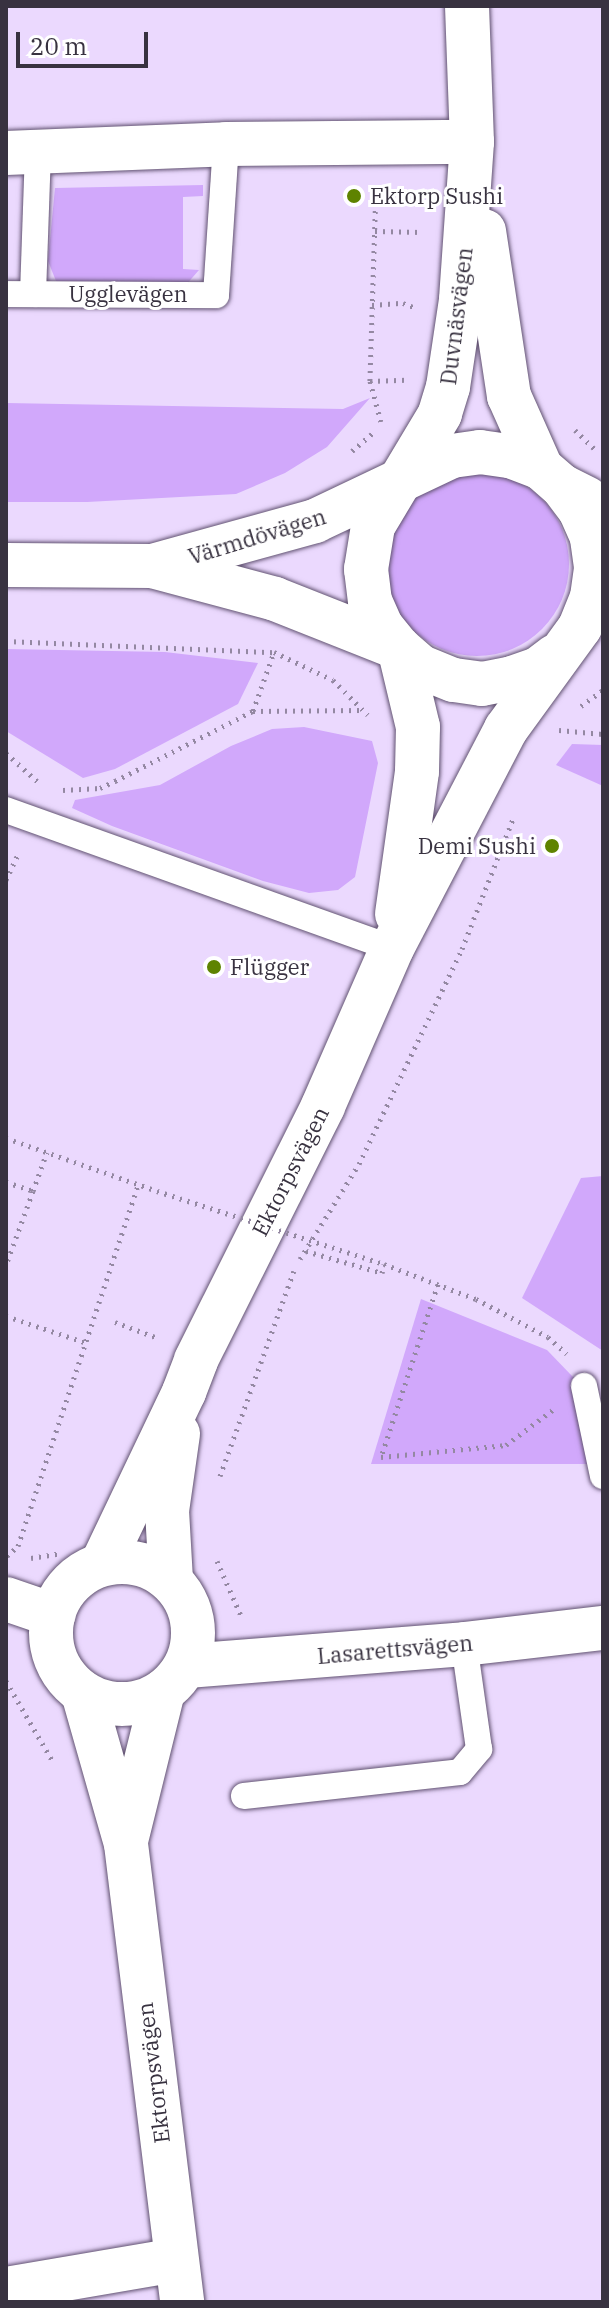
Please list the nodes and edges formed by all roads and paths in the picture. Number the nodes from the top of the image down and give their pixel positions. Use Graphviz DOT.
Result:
graph roads {
  1 [pos="467,6"];
  2 [pos="472,142"];
  3 [pos="378,143"];
  4 [pos="226,144"];
  5 [pos="22,152"];
  6 [pos="375,231"];
  7 [pos="428,232"];
  8 [pos="6,294"];
  9 [pos="33,294"];
  10 [pos="372,305"];
  11 [pos="418,308"];
  12 [pos="413,380"];
  13 [pos="370,381"];
  14 [pos="382,425"];
  15 [pos="572,427"];
  16 [pos="603,456"];
  17 [pos="551,477"];
  18 [pos="404,480"];
  19 [pos="603,508"];
  20 [pos="6,565"];
  21 [pos="152,566"];
  22 [pos="603,628"];
  23 [pos="6,641"];
  24 [pos="399,648"];
  25 [pos="274,652"];
  26 [pos="561,652"];
  27 [pos="603,690"];
  28 [pos="363,710"];
  29 [pos="253,711"];
  30 [pos="572,714"];
  31 [pos="564,722"];
  32 [pos="418,727"];
  33 [pos="603,734"];
  34 [pos="6,753"];
  35 [pos="44,787"];
  36 [pos="519,805"];
  37 [pos="6,810"];
  38 [pos="33,819"];
  39 [pos="6,880"];
  40 [pos="392,948"];
  41 [pos="6,1138"];
  42 [pos="47,1152"];
  43 [pos="6,1182"];
  44 [pos="138,1185"];
  45 [pos="33,1191"];
  46 [pos="305,1251"];
  47 [pos="384,1264"];
  48 [pos="6,1265"];
  49 [pos="438,1284"];
  50 [pos="6,1316"];
  51 [pos="115,1322"];
  52 [pos="159,1338"];
  53 [pos="87,1343"];
  54 [pos="584,1386"];
  55 [pos="184,1392"];
  56 [pos="603,1476"];
  57 [pos="216,1489"];
  58 [pos="211,1547"];
  59 [pos="6,1557"];
  60 [pos="102,1564"];
  61 [pos="171,1580"];
  62 [pos="6,1599"];
  63 [pos="53,1615"];
  64 [pos="603,1628"];
  65 [pos="464,1644"];
  66 [pos="252,1662"];
  67 [pos="175,1679"];
  68 [pos="6,1681"];
  69 [pos="83,1693"];
  70 [pos="58,1769"];
  71 [pos="244,1796"];
  72 [pos="126,1844"];
  73 [pos="179,2281"];
  74 [pos="6,2289"];
  1 -- 2 [label="street, Duvnäsvägen"];
  2 -- 3 [label="street"];
  2 -- 17 [label="street, Duvnäsvägen"];
  2 -- 18 [label="street, Duvnäsvägen"];
  3 -- 4 [label="street"];
  3 -- 6 [label="path"];
  4 -- 5 [label="street"];
  4 -- 9 [label="lane, Ugglevägen"];
  5 -- 9 [label="lane"];
  6 -- 7 [label="path"];
  6 -- 10 [label="path"];
  8 -- 9 [label="lane, Ugglevägen"];
  10 -- 11 [label="path"];
  10 -- 13 [label="path"];
  12 -- 13 [label="path"];
  13 -- 14 [label="path"];
  15 -- 16 [label="path"];
  17 -- 18 [label="street, Värmdövägen"];
  17 -- 19 [label="street, Värmdövägen"];
  17 -- 26 [label="street, Värmdövägen"];
  18 -- 21 [label="street, Värmdövägen"];
  18 -- 24 [label="street, Värmdövägen"];
  20 -- 21 [label="street, Värmdövägen"];
  21 -- 24 [label="street, Värmdövägen"];
  22 -- 26 [label="street, Värmdövägen"];
  23 -- 25 [label="path"];
  24 -- 26 [label="street, Värmdövägen"];
  24 -- 32 [label="street, Ektorpsvägen"];
  25 -- 28 [label="path"];
  25 -- 29 [label="path"];
  26 -- 40 [label="street, Ektorpsvägen"];
  27 -- 30 [label="path"];
  28 -- 29 [label="path"];
  28 -- 32 [label="path"];
  29 -- 35 [label="path"];
  31 -- 33 [label="path"];
  32 -- 40 [label="street, Ektorpsvägen"];
  34 -- 35 [label="path"];
  35 -- 38 [label="path"];
  36 -- 46 [label="path"];
  37 -- 38 [label="lane"];
  38 -- 39 [label="path"];
  38 -- 40 [label="lane"];
  40 -- 55 [label="street, Ektorpsvägen"];
  41 -- 42 [label="path"];
  42 -- 44 [label="path"];
  42 -- 45 [label="path"];
  43 -- 45 [label="path"];
  44 -- 47 [label="path, bridge"];
  44 -- 53 [label="path"];
  45 -- 48 [label="path"];
  46 -- 47 [label="path"];
  46 -- 57 [label="path"];
  47 -- 49 [label="path"];
  49 -- 54 [label="path"];
  49 -- 54 [label="path"];
  50 -- 53 [label="path"];
  51 -- 52 [label="path"];
  53 -- 59 [label="path"];
  54 -- 56 [label="lane"];
  55 -- 60 [label="street, Ektorpsvägen"];
  55 -- 61 [label="street, Ektorpsvägen"];
  58 -- 66 [label="path"];
  60 -- 61 [label="street"];
  60 -- 63 [label="street"];
  61 -- 67 [label="street"];
  62 -- 63 [label="street"];
  63 -- 69 [label="street"];
  64 -- 65 [label="street, Lasarettsvägen"];
  65 -- 66 [label="street, Lasarettsvägen"];
  65 -- 71 [label="lane"];
  66 -- 67 [label="street, Lasarettsvägen"];
  67 -- 69 [label="street"];
  67 -- 72 [label="street, Ektorpsvägen"];
  68 -- 70 [label="path"];
  69 -- 72 [label="street, Ektorpsvägen"];
  72 -- 73 [label="street, Ektorpsvägen"];
  73 -- 74 [label="street"];
}
